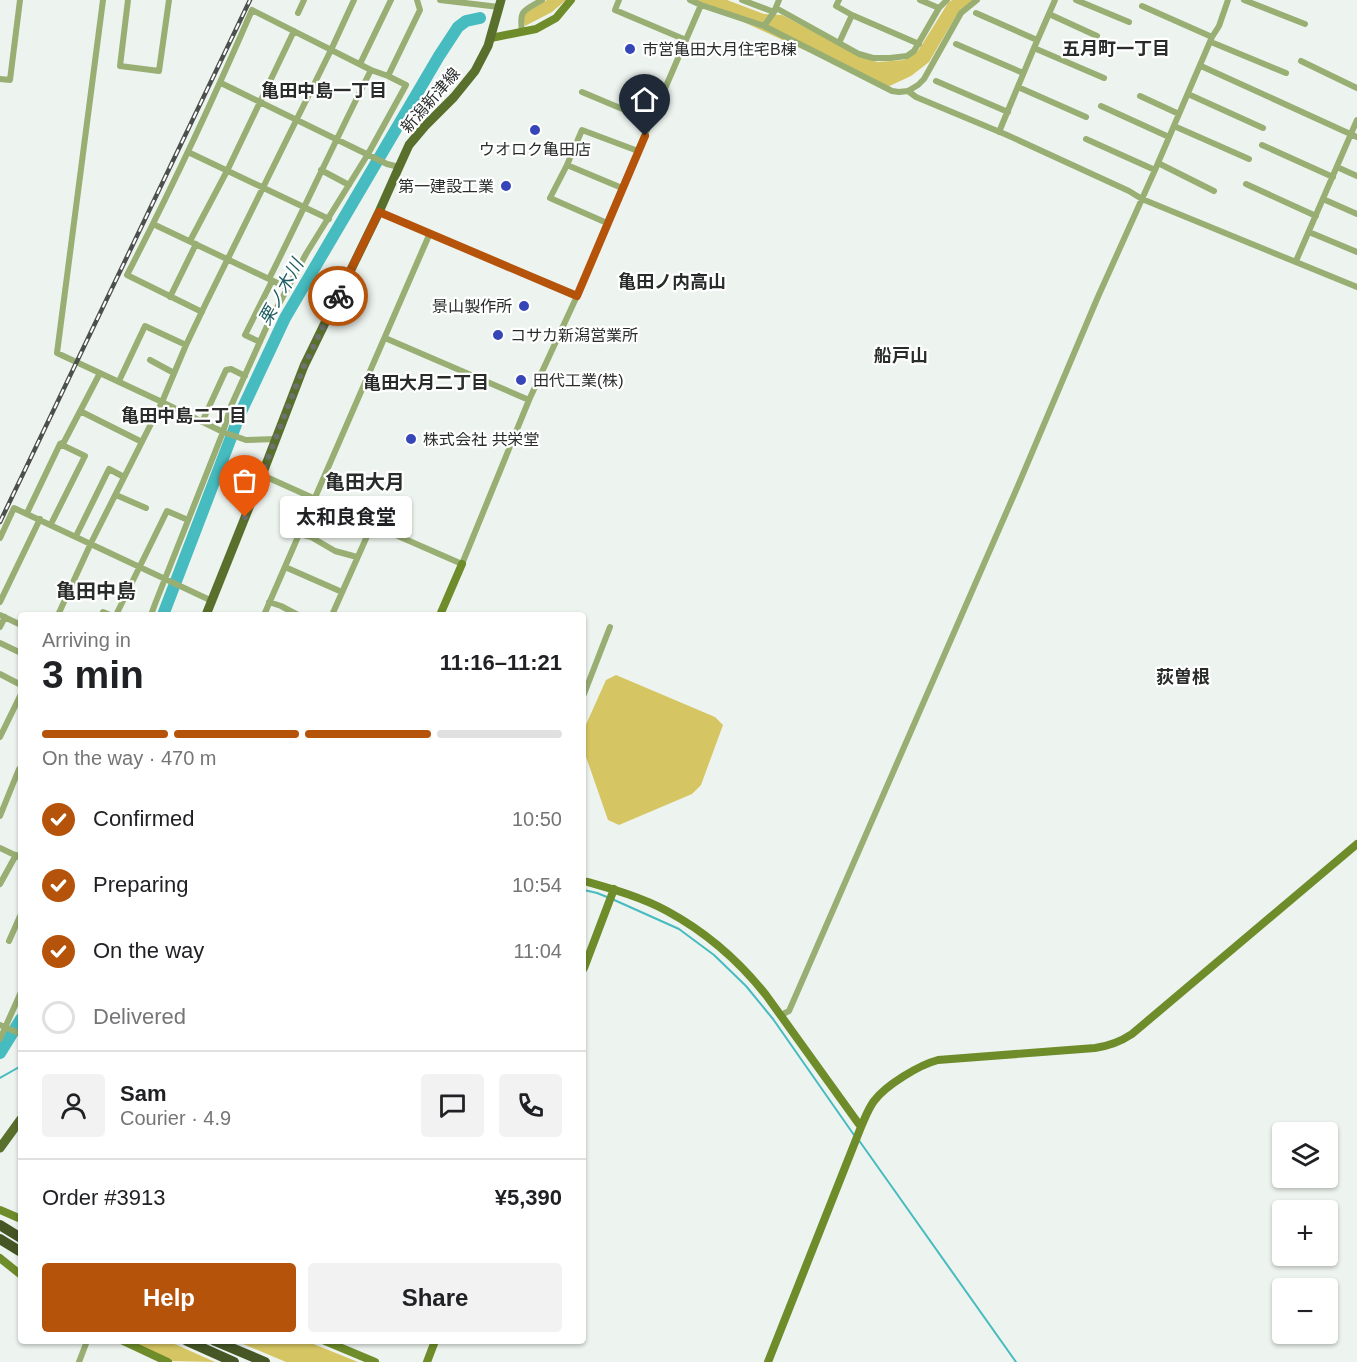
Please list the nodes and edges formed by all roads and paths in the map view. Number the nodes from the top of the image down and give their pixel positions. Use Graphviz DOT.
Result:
graph roads {
  1 [pos="20,0"];
  2 [pos="104,0"];
  3 [pos="128,0"];
  4 [pos="169,0"];
  5 [pos="304,0"];
  6 [pos="354,0"];
  7 [pos="391,0"];
  8 [pos="417,0"];
  9 [pos="441,0"];
  10 [pos="542,0"];
  11 [pos="571,0"];
  12 [pos="619,0"];
  13 [pos="690,0"];
  14 [pos="742,0"];
  15 [pos="779,0"];
  16 [pos="838,0"];
  17 [pos="920,0"];
  18 [pos="947,0"];
  19 [pos="977,0"];
  20 [pos="1055,0"];
  21 [pos="1076,0"];
  22 [pos="1228,0"];
  23 [pos="1244,0"];
  24 [pos="500,4"];
  25 [pos="701,5"];
  26 [pos="1142,6"];
  27 [pos="939,8"];
  28 [pos="775,10"];
  29 [pos="298,13"];
  30 [pos="976,13"];
  31 [pos="1049,14"];
  32 [pos="852,15"];
  33 [pos="1129,22"];
  34 [pos="1305,24"];
  35 [pos="764,26"];
  36 [pos="294,31"];
  37 [pos="522,31"];
  38 [pos="1097,36"];
  39 [pos="491,38"];
  40 [pos="1212,39"];
  41 [pos="686,40"];
  42 [pos="1037,40"];
  43 [pos="839,43"];
  44 [pos="920,44"];
  45 [pos="956,44"];
  46 [pos="1034,48"];
  47 [pos="331,50"];
  48 [pos="1300,61"];
  49 [pos="360,64"];
  50 [pos="1201,66"];
  51 [pos="371,70"];
  52 [pos="1286,73"];
  53 [pos="1023,74"];
  54 [pos="388,76"];
  55 [pos="1104,78"];
  56 [pos="0,79"];
  57 [pos="936,81"];
  58 [pos="221,83"];
  59 [pos="1018,87"];
  60 [pos="1357,88"];
  61 [pos="908,91"];
  62 [pos="582,92"];
  63 [pos="1188,94"];
  64 [pos="1140,96"];
  65 [pos="260,102"];
  66 [pos="1101,106"];
  67 [pos="1008,112"];
  68 [pos="1179,114"];
  69 [pos="1086,117"];
  70 [pos="296,119"];
  71 [pos="1357,120"];
  72 [pos="651,121"];
  73 [pos="1174,126"];
  74 [pos="1263,128"];
  75 [pos="999,132"];
  76 [pos="1354,136"];
  77 [pos="1169,137"];
  78 [pos="1086,138"];
  79 [pos="336,139"];
  80 [pos="1262,145"];
  81 [pos="638,151"];
  82 [pos="188,152"];
  83 [pos="371,155"];
  84 [pos="1249,159"];
  85 [pos="567,165"];
  86 [pos="399,167"];
  87 [pos="1157,167"];
  88 [pos="1337,167"];
  89 [pos="321,170"];
  90 [pos="227,171"];
  91 [pos="1357,176"];
  92 [pos="1333,177"];
  93 [pos="1246,184"];
  94 [pos="349,185"];
  95 [pos="263,188"];
  96 [pos="622,188"];
  97 [pos="1214,191"];
  98 [pos="1142,199"];
  99 [pos="1323,199"];
  100 [pos="304,208"];
  101 [pos="379,212"];
  102 [pos="1357,214"];
  103 [pos="1316,216"];
  104 [pos="329,219"];
  105 [pos="607,223"];
  106 [pos="153,224"];
  107 [pos="1309,232"];
  108 [pos="430,233"];
  109 [pos="193,243"];
  110 [pos="1357,252"];
  111 [pos="228,260"];
  112 [pos="1296,261"];
  113 [pos="270,280"];
  114 [pos="288,288"];
  115 [pos="1357,288"];
  116 [pos="577,296"];
  117 [pos="170,297"];
  118 [pos="202,312"];
  119 [pos="385,338"];
  120 [pos="260,342"];
  121 [pos="186,345"];
  122 [pos="150,360"];
  123 [pos="100,373"];
  124 [pos="174,373"];
  125 [pos="244,376"];
  126 [pos="119,381"];
  127 [pos="529,400"];
  128 [pos="162,402"];
  129 [pos="80,411"];
  130 [pos="202,422"];
  131 [pos="223,432"];
  132 [pos="276,440"];
  133 [pos="142,442"];
  134 [pos="60,444"];
  135 [pos="262,475"];
  136 [pos="124,477"];
  137 [pos="116,495"];
  138 [pos="315,499"];
  139 [pos="146,508"];
  140 [pos="27,513"];
  141 [pos="40,519"];
  142 [pos="188,520"];
  143 [pos="51,525"];
  144 [pos="372,525"];
  145 [pos="299,534"];
  146 [pos="76,536"];
  147 [pos="0,538"];
  148 [pos="91,543"];
  149 [pos="357,557"];
  150 [pos="462,564"];
  151 [pos="140,566"];
  152 [pos="285,567"];
  153 [pos="165,578"];
  154 [pos="342,592"];
  155 [pos="2,594"];
  156 [pos="212,601"];
  157 [pos="0,602"];
  158 [pos="269,602"];
  159 [pos="59,612"];
  160 [pos="117,612"];
  161 [pos="152,612"];
  162 [pos="207,612"];
  163 [pos="265,612"];
  164 [pos="292,612"];
  165 [pos="333,612"];
  166 [pos="441,612"];
  167 [pos="2,616"];
  168 [pos="18,624"];
  169 [pos="0,627"];
  170 [pos="610,627"];
  171 [pos="0,643"];
  172 [pos="18,652"];
  173 [pos="0,674"];
  174 [pos="18,683"];
  175 [pos="586,689"];
  176 [pos="18,700"];
  177 [pos="1,734"];
  178 [pos="18,771"];
  179 [pos="0,816"];
  180 [pos="1357,844"];
  181 [pos="0,848"];
  182 [pos="18,856"];
  183 [pos="586,882"];
  184 [pos="0,884"];
  185 [pos="614,891"];
  186 [pos="18,921"];
  187 [pos="9,941"];
  188 [pos="586,963"];
  189 [pos="18,998"];
  190 [pos="781,1015"];
  191 [pos="3,1027"];
  192 [pos="18,1033"];
  193 [pos="0,1039"];
  194 [pos="18,1123"];
  195 [pos="860,1129"];
  196 [pos="0,1148"];
  197 [pos="0,1210"];
  198 [pos="18,1218"];
  199 [pos="0,1225"];
  200 [pos="18,1236"];
  201 [pos="0,1239"];
  202 [pos="18,1250"];
  203 [pos="0,1258"];
  204 [pos="18,1273"];
  205 [pos="86,1344"];
  206 [pos="129,1344"];
  207 [pos="194,1344"];
  208 [pos="223,1344"];
  209 [pos="332,1344"];
  210 [pos="434,1344"];
  211 [pos="79,1362"];
  212 [pos="168,1362"];
  213 [pos="234,1362"];
  214 [pos="266,1362"];
  215 [pos="375,1362"];
  216 [pos="427,1362"];
  217 [pos="768,1362"];
  1 -- 56 [label="street"];
  2 -- 123 [label="street"];
  3 -- 4 [label="street"];
  5 -- 29 [label="street"];
  6 -- 47 [label="street"];
  7 -- 49 [label="street"];
  8 -- 54 [label="street"];
  9 -- 24 [label="street"];
  10 -- 37 [label="street"];
  11 -- 37 [label="street"];
  12 -- 41 [label="street"];
  13 -- 25 [label="street"];
  14 -- 28 [label="street"];
  15 -- 28 [label="street"];
  16 -- 32 [label="street"];
  17 -- 27 [label="street"];
  18 -- 27 [label="street"];
  19 -- 61 [label="street"];
  20 -- 31 [label="street"];
  21 -- 33 [label="street"];
  22 -- 40 [label="street"];
  23 -- 34 [label="street"];
  24 -- 39 [label="main road, 新潟新津線"];
  25 -- 35 [label="street"];
  25 -- 41 [label="street"];
  26 -- 40 [label="street"];
  27 -- 44 [label="street"];
  28 -- 35 [label="street"];
  28 -- 43 [label="street"];
  30 -- 42 [label="street"];
  31 -- 38 [label="street"];
  31 -- 42 [label="street"];
  32 -- 43 [label="street"];
  32 -- 44 [label="street"];
  35 -- 61 [label="street"];
  36 -- 47 [label="street"];
  36 -- 58 [label="street"];
  36 -- 65 [label="street"];
  37 -- 39 [label="street"];
  39 -- 86 [label="main road, 新潟新津線"];
  40 -- 50 [label="street"];
  40 -- 52 [label="street"];
  41 -- 72 [label="street"];
  42 -- 46 [label="street"];
  43 -- 44 [label="street"];
  45 -- 53 [label="street"];
  46 -- 53 [label="street"];
  46 -- 55 [label="street"];
  47 -- 49 [label="street"];
  47 -- 70 [label="street"];
  48 -- 60 [label="street"];
  49 -- 51 [label="street"];
  50 -- 63 [label="street"];
  50 -- 76 [label="street"];
  51 -- 54 [label="street"];
  51 -- 79 [label="street"];
  53 -- 59 [label="street"];
  54 -- 83 [label="street"];
  57 -- 67 [label="street"];
  58 -- 65 [label="street"];
  58 -- 82 [label="street"];
  59 -- 67 [label="street"];
  59 -- 69 [label="street"];
  61 -- 75 [label="street"];
  62 -- 72 [label="street"];
  63 -- 68 [label="street"];
  63 -- 74 [label="street"];
  64 -- 68 [label="street"];
  65 -- 70 [label="street"];
  65 -- 90 [label="street"];
  66 -- 77 [label="street"];
  67 -- 75 [label="street"];
  68 -- 73 [label="street"];
  70 -- 79 [label="street"];
  70 -- 95 [label="street"];
  71 -- 76 [label="street"];
  72 -- 81 [label="street"];
  73 -- 77 [label="street"];
  73 -- 84 [label="street"];
  75 -- 98 [label="street"];
  76 -- 88 [label="street"];
  77 -- 87 [label="street"];
  78 -- 87 [label="street"];
  79 -- 83 [label="street"];
  79 -- 89 [label="street"];
  80 -- 92 [label="street"];
  81 -- 85 [label="street"];
  81 -- 96 [label="street"];
  82 -- 90 [label="street"];
  82 -- 106 [label="street"];
  83 -- 86 [label="street"];
  83 -- 94 [label="street"];
  85 -- 96 [label="street"];
  85 -- 105 [label="street"];
  86 -- 101 [label="main road, 新潟新津線"];
  87 -- 97 [label="street"];
  87 -- 98 [label="street"];
  88 -- 91 [label="street"];
  88 -- 92 [label="street"];
  89 -- 94 [label="street"];
  89 -- 100 [label="street"];
  90 -- 95 [label="street"];
  90 -- 109 [label="street"];
  92 -- 99 [label="street"];
  93 -- 103 [label="street"];
  94 -- 104 [label="street"];
  95 -- 100 [label="street"];
  95 -- 111 [label="street"];
  96 -- 105 [label="street"];
  98 -- 112 [label="street"];
  98 -- 190 [label="street"];
  99 -- 102 [label="street"];
  99 -- 103 [label="street"];
  100 -- 104 [label="street"];
  100 -- 113 [label="street"];
  101 -- 108 [label="street"];
  101 -- 132 [label="main road, 新潟新津線"];
  103 -- 107 [label="street"];
  104 -- 114 [label="street"];
  105 -- 116 [label="street"];
  106 -- 109 [label="street"];
  106 -- 117 [label="street"];
  107 -- 110 [label="street"];
  107 -- 112 [label="street"];
  108 -- 116 [label="street"];
  108 -- 119 [label="street"];
  109 -- 111 [label="street"];
  109 -- 117 [label="street"];
  111 -- 113 [label="street"];
  111 -- 118 [label="street"];
  112 -- 115 [label="street"];
  113 -- 114 [label="street"];
  113 -- 120 [label="street"];
  114 -- 120 [label="street"];
  116 -- 127 [label="street"];
  117 -- 118 [label="street"];
  118 -- 121 [label="street"];
  119 -- 127 [label="street"];
  119 -- 138 [label="street"];
  120 -- 125 [label="street"];
  121 -- 124 [label="street"];
  121 -- 126 [label="street"];
  122 -- 124 [label="street"];
  123 -- 126 [label="street"];
  123 -- 129 [label="street"];
  124 -- 128 [label="street"];
  125 -- 130 [label="street"];
  125 -- 131 [label="street"];
  126 -- 128 [label="street"];
  127 -- 150 [label="street"];
  128 -- 130 [label="street"];
  128 -- 133 [label="street"];
  129 -- 133 [label="street"];
  129 -- 134 [label="street"];
  130 -- 131 [label="street"];
  131 -- 132 [label="street"];
  131 -- 142 [label="street"];
  132 -- 135 [label="main road, 新潟新津線"];
  133 -- 136 [label="street"];
  134 -- 140 [label="street"];
  134 -- 143 [label="street"];
  135 -- 138 [label="street"];
  135 -- 156 [label="main road, 新潟新津線"];
  136 -- 137 [label="street"];
  136 -- 146 [label="street"];
  137 -- 139 [label="street"];
  137 -- 148 [label="street"];
  138 -- 144 [label="street"];
  138 -- 145 [label="street"];
  140 -- 141 [label="street"];
  140 -- 147 [label="street"];
  141 -- 143 [label="street"];
  141 -- 155 [label="street"];
  142 -- 151 [label="street"];
  142 -- 153 [label="street"];
  143 -- 146 [label="street"];
  144 -- 149 [label="street"];
  144 -- 150 [label="street"];
  145 -- 149 [label="street"];
  145 -- 152 [label="street"];
  146 -- 148 [label="street"];
  148 -- 151 [label="street"];
  148 -- 159 [label="street"];
  149 -- 154 [label="street"];
  150 -- 166 [label="street"];
  151 -- 153 [label="street"];
  151 -- 160 [label="street"];
  152 -- 154 [label="street"];
  152 -- 158 [label="street"];
  153 -- 156 [label="street"];
  153 -- 161 [label="street"];
  154 -- 165 [label="street"];
  155 -- 157 [label="street"];
  156 -- 162 [label="main road, 新潟新津線"];
  158 -- 163 [label="street"];
  158 -- 164 [label="street"];
  167 -- 168 [label="street"];
  167 -- 169 [label="street"];
  170 -- 175 [label="street"];
  171 -- 172 [label="street"];
  173 -- 174 [label="street"];
  176 -- 177 [label="street"];
  178 -- 179 [label="street"];
  180 -- 195 [label="street"];
  181 -- 182 [label="street"];
  182 -- 184 [label="street"];
  183 -- 185 [label="street"];
  185 -- 188 [label="street"];
  185 -- 190 [label="street"];
  186 -- 187 [label="street"];
  189 -- 191 [label="street"];
  190 -- 195 [label="street"];
  191 -- 192 [label="street"];
  191 -- 193 [label="street"];
  194 -- 196 [label="main road"];
  195 -- 217 [label="street"];
  197 -- 198 [label="street"];
  199 -- 200 [label="highway"];
  201 -- 202 [label="highway"];
  203 -- 204 [label="street"];
  205 -- 211 [label="street"];
  206 -- 212 [label="street"];
  207 -- 213 [label="highway"];
  208 -- 214 [label="highway"];
  209 -- 215 [label="street"];
  210 -- 216 [label="street"];
}
